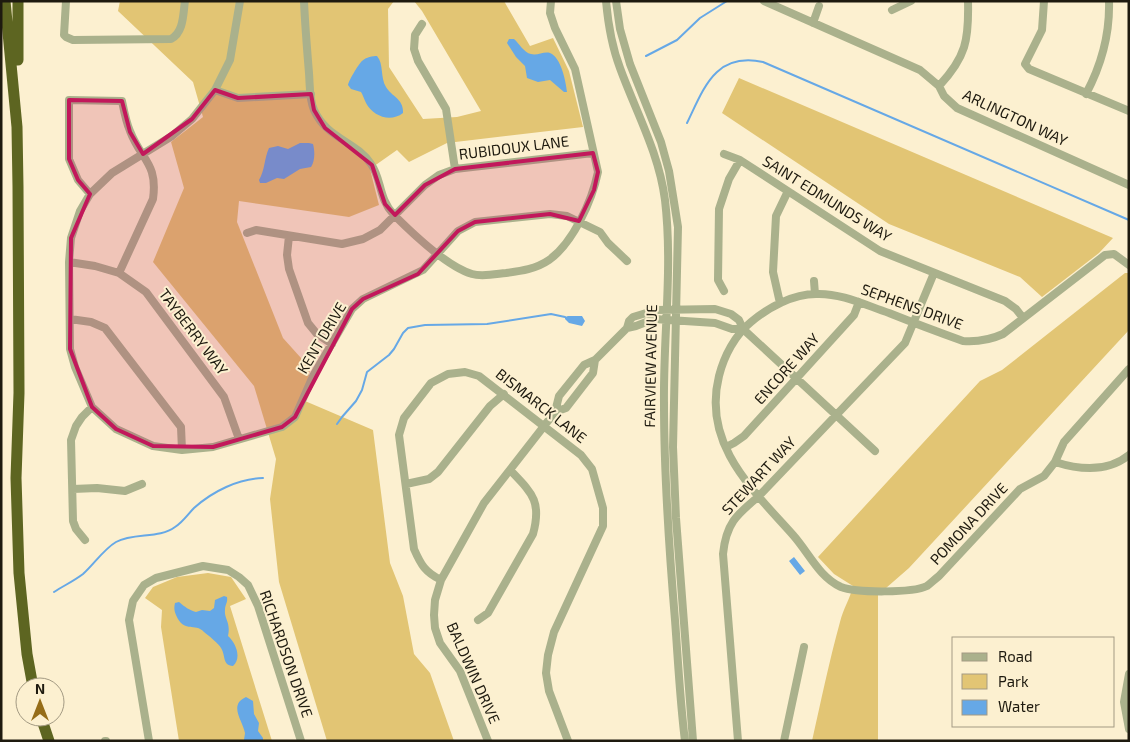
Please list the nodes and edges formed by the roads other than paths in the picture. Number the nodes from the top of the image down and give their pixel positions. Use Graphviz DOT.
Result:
graph roads {
  1 [pos="5,1"];
  2 [pos="18,1"];
  3 [pos="66,1"];
  4 [pos="185,1"];
  5 [pos="240,1"];
  6 [pos="304,1"];
  7 [pos="550,1"];
  8 [pos="606,1"];
  9 [pos="616,1"];
  10 [pos="764,1"];
  11 [pos="911,1"];
  12 [pos="968,1"];
  13 [pos="1044,1"];
  14 [pos="1109,1"];
  15 [pos="819,6"];
  16 [pos="892,10"];
  17 [pos="813,23"];
  18 [pos="422,24"];
  19 [pos="1,28"];
  20 [pos="939,86"];
  21 [pos="215,90"];
  22 [pos="311,94"];
  23 [pos="1086,94"];
  24 [pos="1129,112"];
  25 [pos="17,127"];
  26 [pos="594,153"];
  27 [pos="143,154"];
  28 [pos="724,154"];
  29 [pos="740,160"];
  30 [pos="455,168"];
  31 [pos="1129,185"];
  32 [pos="788,191"];
  33 [pos="90,194"];
  34 [pos="395,215"];
  35 [pos="579,221"];
  36 [pos="247,234"];
  37 [pos="289,236"];
  38 [pos="438,254"];
  39 [pos="627,261"];
  40 [pos="69,262"];
  41 [pos="1129,265"];
  42 [pos="119,273"];
  43 [pos="934,273"];
  44 [pos="814,281"];
  45 [pos="724,291"];
  46 [pos="815,294"];
  47 [pos="859,302"];
  48 [pos="780,303"];
  49 [pos="666,311"];
  50 [pos="676,311"];
  51 [pos="1023,318"];
  52 [pos="70,319"];
  53 [pos="666,320"];
  54 [pos="676,320"];
  55 [pos="914,323"];
  56 [pos="626,328"];
  57 [pos="743,329"];
  58 [pos="332,344"];
  59 [pos="595,360"];
  60 [pos="1129,369"];
  61 [pos="796,380"];
  62 [pos="504,394"];
  63 [pos="92,408"];
  64 [pos="555,412"];
  65 [pos="836,415"];
  66 [pos="17,420"];
  67 [pos="545,426"];
  68 [pos="239,439"];
  69 [pos="726,447"];
  70 [pos="182,450"];
  71 [pos="875,451"];
  72 [pos="1129,456"];
  73 [pos="1055,462"];
  74 [pos="510,470"];
  75 [pos="142,484"];
  76 [pos="406,484"];
  77 [pos="72,489"];
  78 [pos="758,496"];
  79 [pos="85,540"];
  80 [pos="441,580"];
  81 [pos="842,587"];
  82 [pos="478,620"];
  83 [pos="804,647"];
  84 [pos="1129,674"];
  85 [pos="31,677"];
  86 [pos="44,727"];
  87 [pos="1129,729"];
  88 [pos="49,741"];
  89 [pos="149,741"];
  90 [pos="301,741"];
  91 [pos="488,741"];
  92 [pos="568,741"];
  93 [pos="685,741"];
  94 [pos="693,741"];
  95 [pos="738,741"];
  96 [pos="784,741"];
  1 -- 25 [label="highway"];
  2 -- 25 [label="highway"];
  3 -- 4 [label="street"];
  5 -- 21 [label="street"];
  6 -- 22 [label="street"];
  7 -- 26 [label="street"];
  8 -- 49 [label="street, FAIRVIEW AVENUE"];
  9 -- 50 [label="street, FAIRVIEW AVENUE"];
  10 -- 17 [label="street, ARLINGTON WAY"];
  11 -- 16 [label="street"];
  12 -- 20 [label="street"];
  13 -- 23 [label="street"];
  14 -- 23 [label="street"];
  15 -- 17 [label="street"];
  17 -- 20 [label="street, ARLINGTON WAY"];
  18 -- 30 [label="street"];
  19 -- 66 [label="highway"];
  20 -- 31 [label="street, ARLINGTON WAY"];
  21 -- 22 [label="street"];
  21 -- 27 [label="street"];
  22 -- 34 [label="street"];
  23 -- 24 [label="street"];
  25 -- 66 [label="highway"];
  26 -- 30 [label="street, RUBIDOUX LANE"];
  26 -- 35 [label="street"];
  27 -- 33 [label="street"];
  27 -- 33 [label="street"];
  27 -- 42 [label="street"];
  28 -- 29 [label="street, SAINT EDMUNDS WAY"];
  29 -- 32 [label="street, SAINT EDMUNDS WAY"];
  29 -- 45 [label="street"];
  30 -- 34 [label="street, RUBIDOUX LANE"];
  32 -- 43 [label="street, SAINT EDMUNDS WAY"];
  32 -- 48 [label="street"];
  33 -- 40 [label="street"];
  34 -- 37 [label="street, RUBIDOUX LANE"];
  34 -- 38 [label="street"];
  35 -- 38 [label="street, KENT DRIVE"];
  35 -- 38 [label="street"];
  35 -- 39 [label="street, KENT DRIVE"];
  36 -- 37 [label="street, RUBIDOUX LANE"];
  37 -- 58 [label="street"];
  38 -- 58 [label="street, KENT DRIVE"];
  40 -- 42 [label="street, TAYBERRY WAY"];
  40 -- 52 [label="street"];
  41 -- 51 [label="street, SEPHENS DRIVE"];
  42 -- 68 [label="street, TAYBERRY WAY"];
  43 -- 51 [label="street, SAINT EDMUNDS WAY"];
  43 -- 55 [label="street, STEWART WAY"];
  44 -- 46 [label="street"];
  46 -- 47 [label="street, SEPHENS DRIVE"];
  46 -- 48 [label="street, SEPHENS DRIVE"];
  47 -- 55 [label="street, SEPHENS DRIVE"];
  47 -- 61 [label="street, ENCORE WAY"];
  48 -- 57 [label="street, SEPHENS DRIVE"];
  49 -- 50 [label="street, BALDWIN DRIVE"];
  49 -- 53 [label="street, FAIRVIEW AVENUE"];
  49 -- 56 [label="street, BALDWIN DRIVE"];
  50 -- 54 [label="street, FAIRVIEW AVENUE"];
  50 -- 57 [label="street, BALDWIN DRIVE"];
  51 -- 55 [label="street, SEPHENS DRIVE"];
  52 -- 63 [label="street"];
  52 -- 70 [label="street"];
  53 -- 54 [label="street, BALDWIN DRIVE"];
  53 -- 56 [label="street, BALDWIN DRIVE"];
  53 -- 93 [label="street, FAIRVIEW AVENUE"];
  54 -- 57 [label="street, BALDWIN DRIVE"];
  54 -- 94 [label="street, FAIRVIEW AVENUE"];
  55 -- 65 [label="street, STEWART WAY"];
  56 -- 59 [label="street, BALDWIN DRIVE"];
  57 -- 61 [label="street, BALDWIN DRIVE"];
  57 -- 69 [label="street, SEPHENS DRIVE"];
  58 -- 68 [label="street, KENT DRIVE"];
  59 -- 64 [label="street, BALDWIN DRIVE"];
  59 -- 64 [label="street, BALDWIN DRIVE"];
  60 -- 73 [label="street, POMONA DRIVE"];
  61 -- 65 [label="street, BALDWIN DRIVE"];
  61 -- 69 [label="street, ENCORE WAY"];
  62 -- 67 [label="street, BISMARCK LANE"];
  62 -- 76 [label="street"];
  62 -- 76 [label="street, BISMARCK LANE"];
  63 -- 70 [label="street, KENT DRIVE"];
  63 -- 77 [label="street"];
  64 -- 67 [label="street, BALDWIN DRIVE"];
  65 -- 71 [label="street, BALDWIN DRIVE"];
  65 -- 78 [label="street, STEWART WAY"];
  66 -- 85 [label="highway"];
  67 -- 74 [label="street, BALDWIN DRIVE"];
  67 -- 92 [label="street, BISMARCK LANE"];
  68 -- 70 [label="street, KENT DRIVE"];
  69 -- 78 [label="street, SEPHENS DRIVE"];
  72 -- 73 [label="street"];
  73 -- 81 [label="street, POMONA DRIVE"];
  74 -- 80 [label="street, BALDWIN DRIVE"];
  74 -- 82 [label="street"];
  75 -- 77 [label="street"];
  76 -- 80 [label="street, BISMARCK LANE"];
  77 -- 79 [label="street"];
  78 -- 81 [label="street, SEPHENS DRIVE"];
  78 -- 95 [label="street, STEWART WAY"];
  80 -- 91 [label="street, BALDWIN DRIVE"];
  83 -- 96 [label="street"];
  84 -- 87 [label="street"];
  86 -- 88 [label="highway"];
  89 -- 90 [label="street, RICHARDSON DRIVE"];
}
